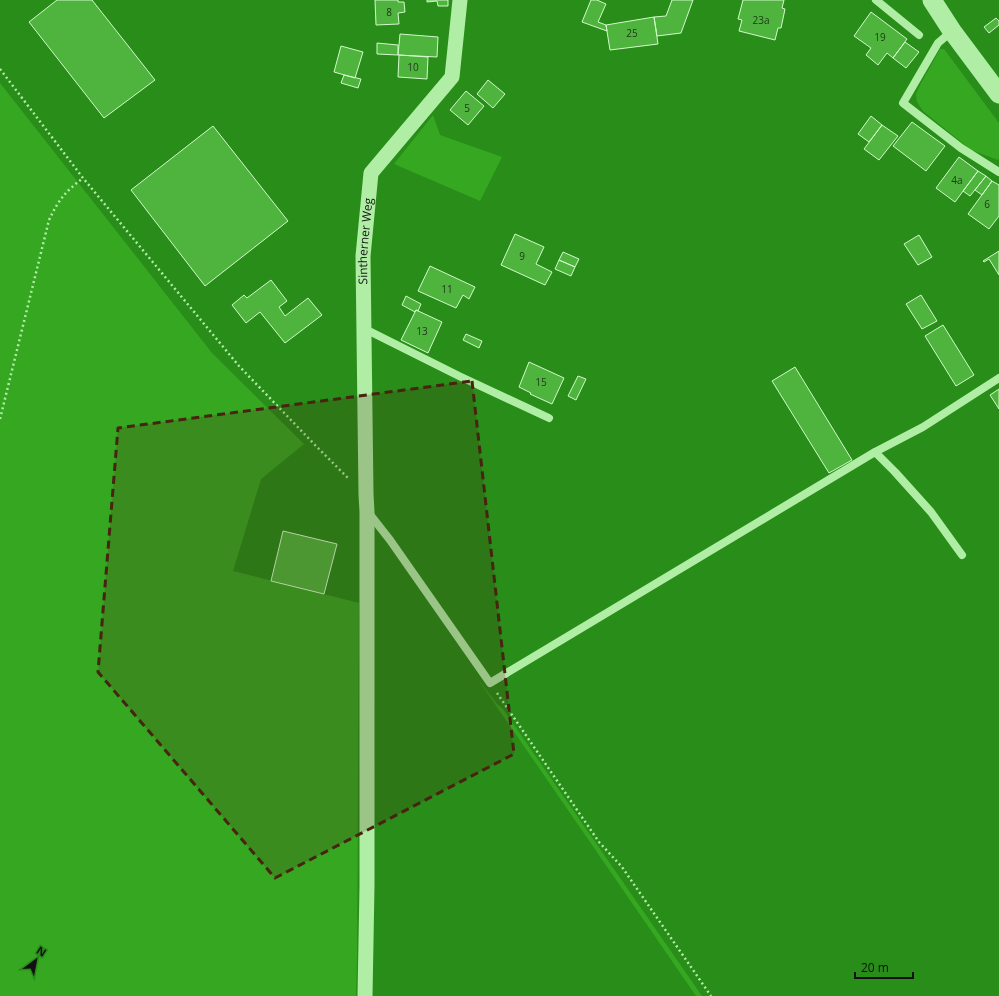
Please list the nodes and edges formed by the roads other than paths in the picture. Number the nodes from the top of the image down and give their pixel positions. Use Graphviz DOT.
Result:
graph roads {
  1 [pos="460,0"];
  2 [pos="876,0"];
  3 [pos="932,0"];
  4 [pos="952,31"];
  5 [pos="919,35"];
  6 [pos="999,94"];
  7 [pos="999,172"];
  8 [pos="363,328"];
  9 [pos="999,378"];
  10 [pos="549,418"];
  11 [pos="875,452"];
  12 [pos="367,512"];
  13 [pos="962,555"];
  14 [pos="365,996"];
  1 -- 8 [label="street, Sintherner Weg"];
  2 -- 5 [label="lane"];
  3 -- 4 [label="street"];
  4 -- 6 [label="street"];
  4 -- 7 [label="lane"];
  8 -- 10 [label="lane"];
  8 -- 12 [label="street, Sintherner Weg"];
  9 -- 11 [label="lane"];
  11 -- 12 [label="lane"];
  11 -- 13 [label="lane"];
  12 -- 14 [label="street, Sintherner Weg"];
}
